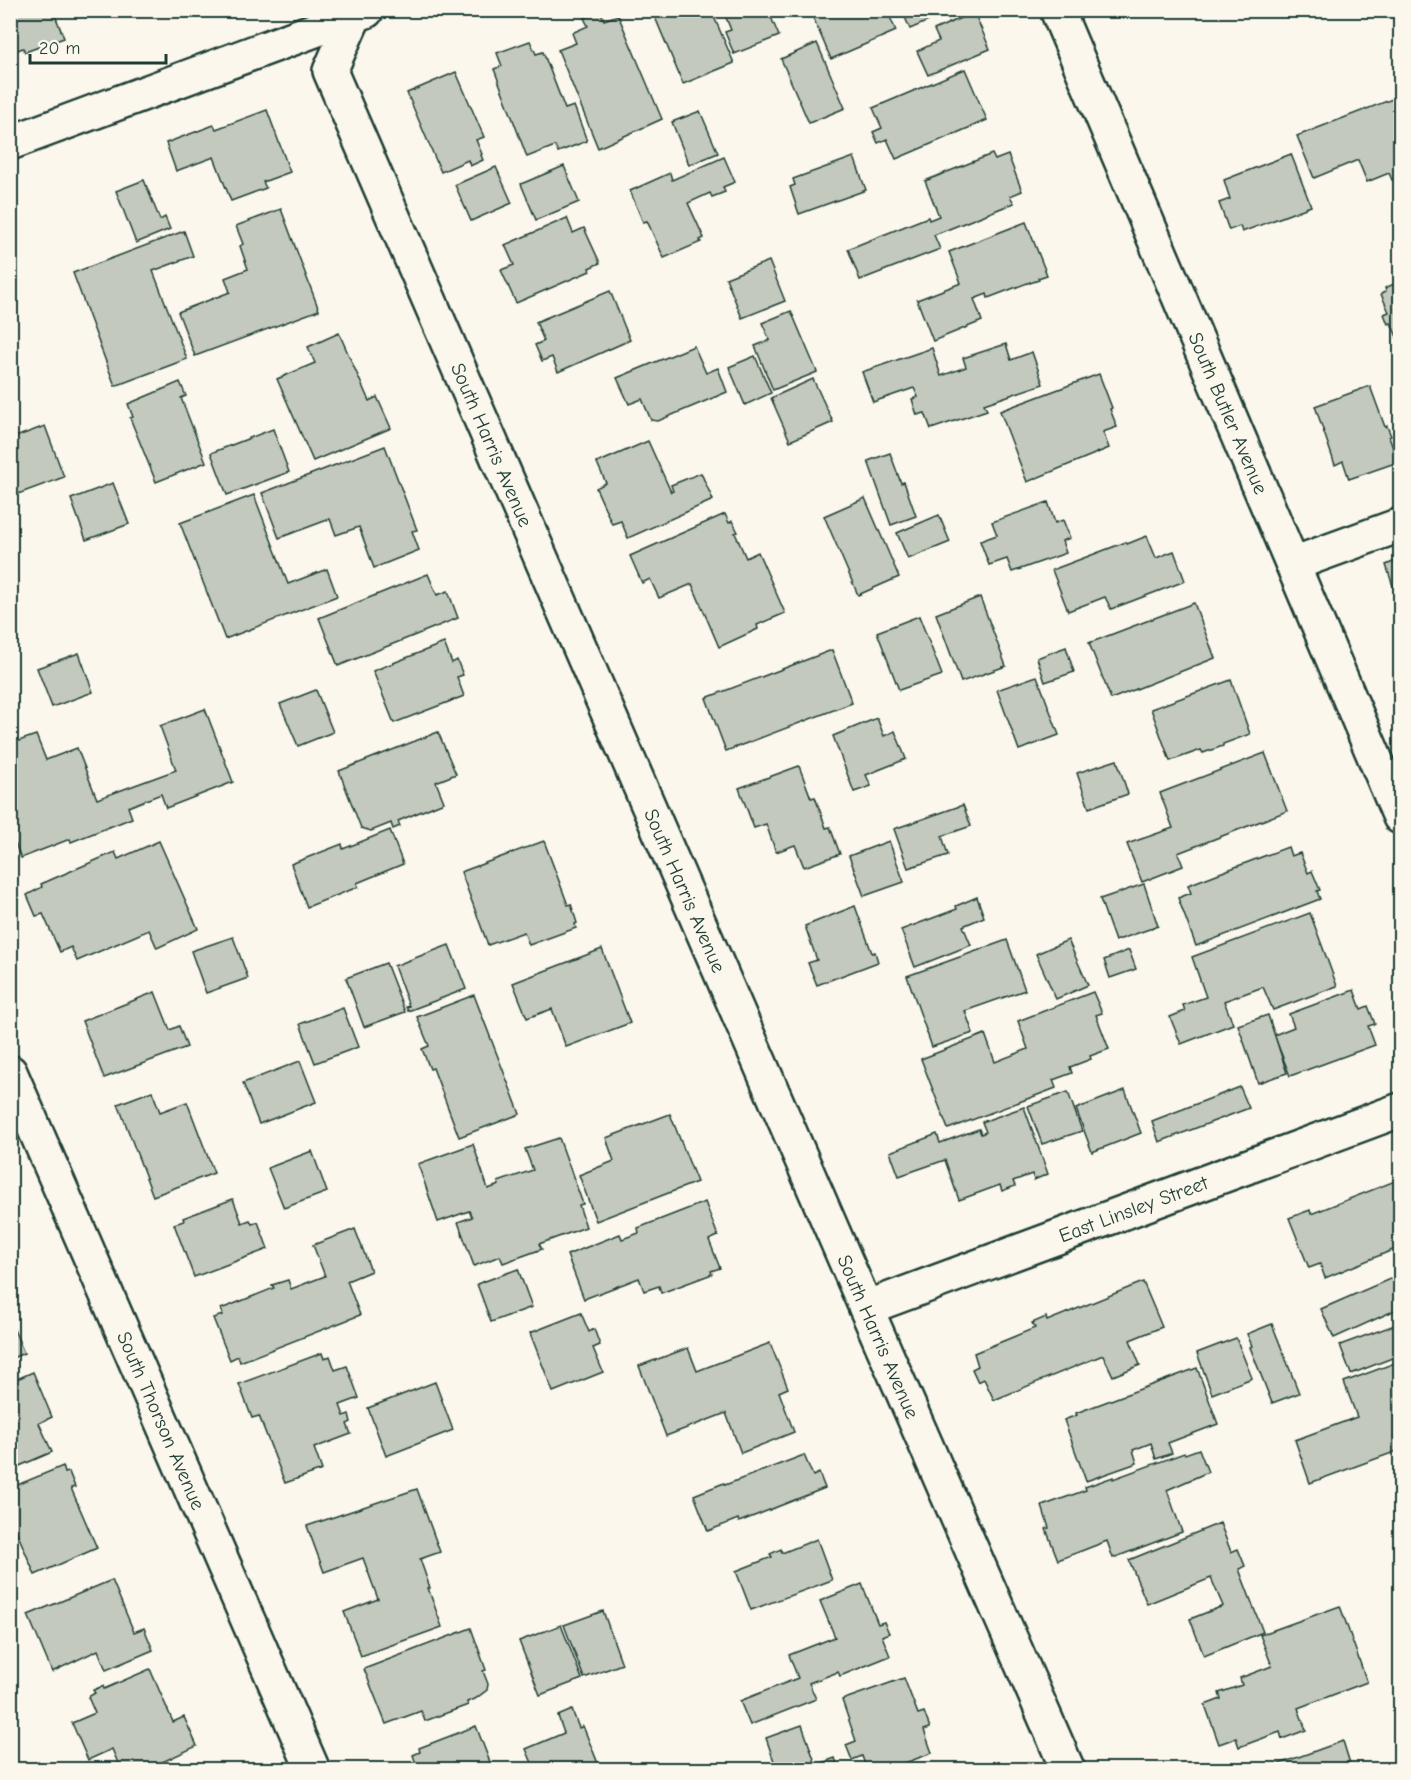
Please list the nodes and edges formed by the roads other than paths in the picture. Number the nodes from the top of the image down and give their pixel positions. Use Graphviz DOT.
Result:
graph roads {
  1 [pos="1057,10"];
  2 [pos="360,12"];
  3 [pos="10,143"];
  4 [pos="1401,525"];
  5 [pos="1293,564"];
  6 [pos="1389,758"];
  7 [pos="1401,817"];
  8 [pos="10,1072"];
  9 [pos="1401,1110"];
  10 [pos="866,1308"];
  11 [pos="313,1770"];
  12 [pos="1068,1770"];
  1 -- 5 [label="street, South Butler Avenue"];
  2 -- 3 [label="street"];
  2 -- 10 [label="street, South Harris Avenue"];
  4 -- 5 [label="street"];
  5 -- 6 [label="street, South Butler Avenue"];
  6 -- 7 [label="street, South Butler Avenue"];
  8 -- 11 [label="street, South Thorson Avenue"];
  9 -- 10 [label="street, East Linsley Street"];
  10 -- 12 [label="street, South Harris Avenue"];
}
